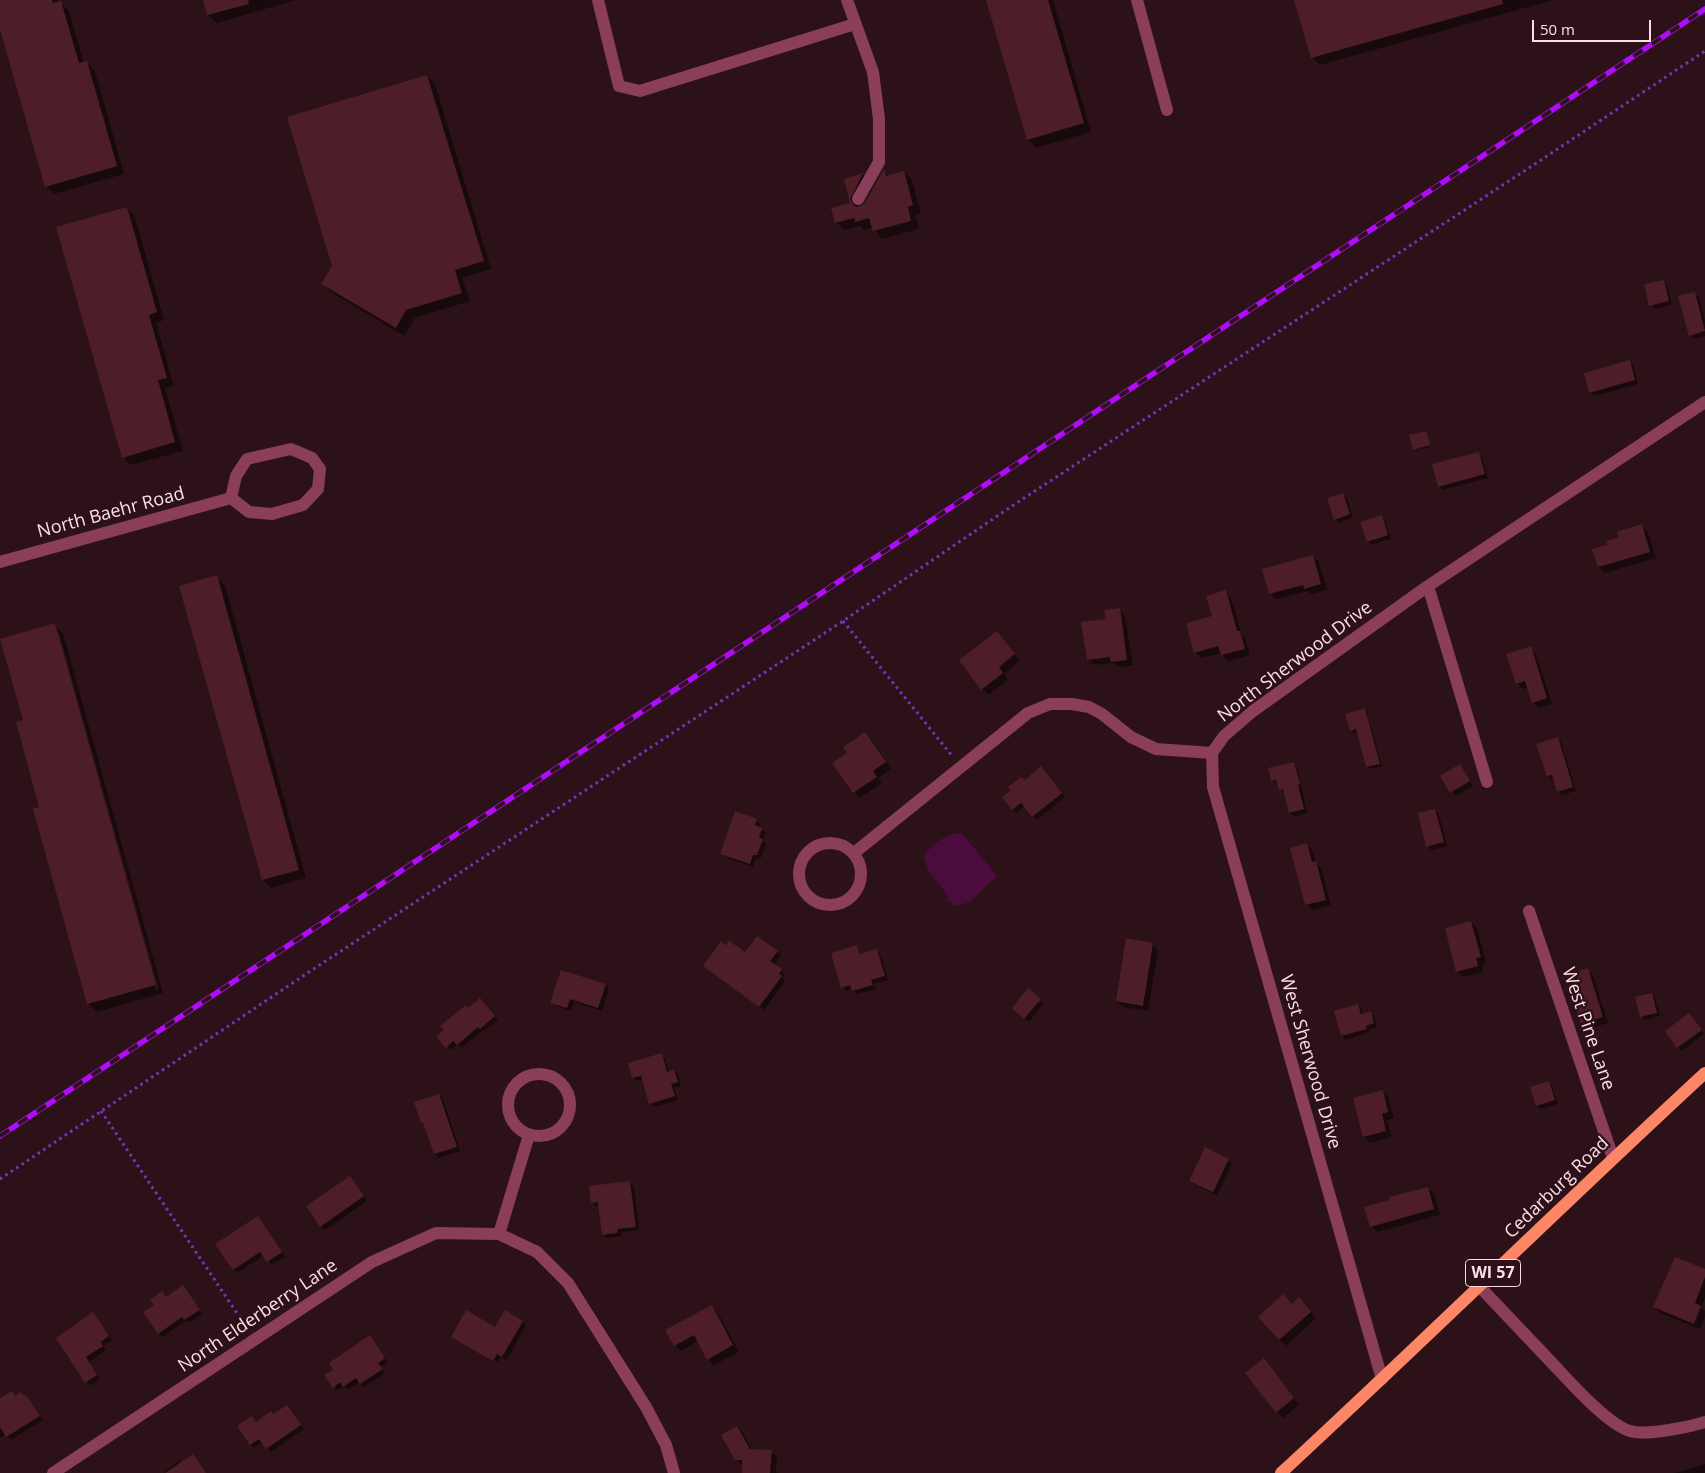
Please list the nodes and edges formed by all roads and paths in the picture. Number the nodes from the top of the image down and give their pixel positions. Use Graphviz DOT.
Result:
graph roads {
  1 [pos="598,0"];
  2 [pos="848,0"];
  3 [pos="1138,0"];
  4 [pos="855,24"];
  5 [pos="1705,51"];
  6 [pos="1167,110"];
  7 [pos="858,200"];
  8 [pos="1705,402"];
  9 [pos="231,498"];
  10 [pos="0,562"];
  11 [pos="1428,586"];
  12 [pos="843,621"];
  13 [pos="1212,753"];
  14 [pos="960,766"];
  15 [pos="1487,782"];
  16 [pos="854,853"];
  17 [pos="1529,911"];
  18 [pos="1705,1073"];
  19 [pos="101,1111"];
  20 [pos="529,1135"];
  21 [pos="1613,1158"];
  22 [pos="0,1179"];
  23 [pos="498,1234"];
  24 [pos="1479,1286"];
  25 [pos="254,1339"];
  26 [pos="1382,1380"];
  27 [pos="1705,1422"];
  28 [pos="53,1473"];
  29 [pos="674,1473"];
  30 [pos="1281,1473"];
  1 -- 4 [label="street"];
  2 -- 4 [label="street"];
  3 -- 6 [label="street"];
  4 -- 7 [label="street"];
  5 -- 12 [label="path"];
  8 -- 11 [label="street, North Sherwood Drive"];
  9 -- 9 [label="street"];
  9 -- 10 [label="street, North Baehr Road"];
  11 -- 13 [label="street, North Sherwood Drive"];
  11 -- 15 [label="street"];
  12 -- 14 [label="path"];
  12 -- 19 [label="path"];
  13 -- 14 [label="street"];
  13 -- 26 [label="street, West Sherwood Drive"];
  14 -- 16 [label="street"];
  16 -- 16 [label="street"];
  17 -- 21 [label="street, West Pine Lane"];
  18 -- 21 [label="main road, Cedarburg Road / WI 57"];
  19 -- 22 [label="path"];
  19 -- 25 [label="path"];
  20 -- 20 [label="street"];
  20 -- 23 [label="street"];
  21 -- 24 [label="main road, Cedarburg Road / WI 57"];
  23 -- 25 [label="street, North Elderberry Lane"];
  23 -- 29 [label="street"];
  24 -- 26 [label="main road, Cedarburg Road / WI 57"];
  24 -- 27 [label="street"];
  25 -- 28 [label="street, North Elderberry Lane"];
  26 -- 30 [label="main road, Cedarburg Road / WI 57"];
}
